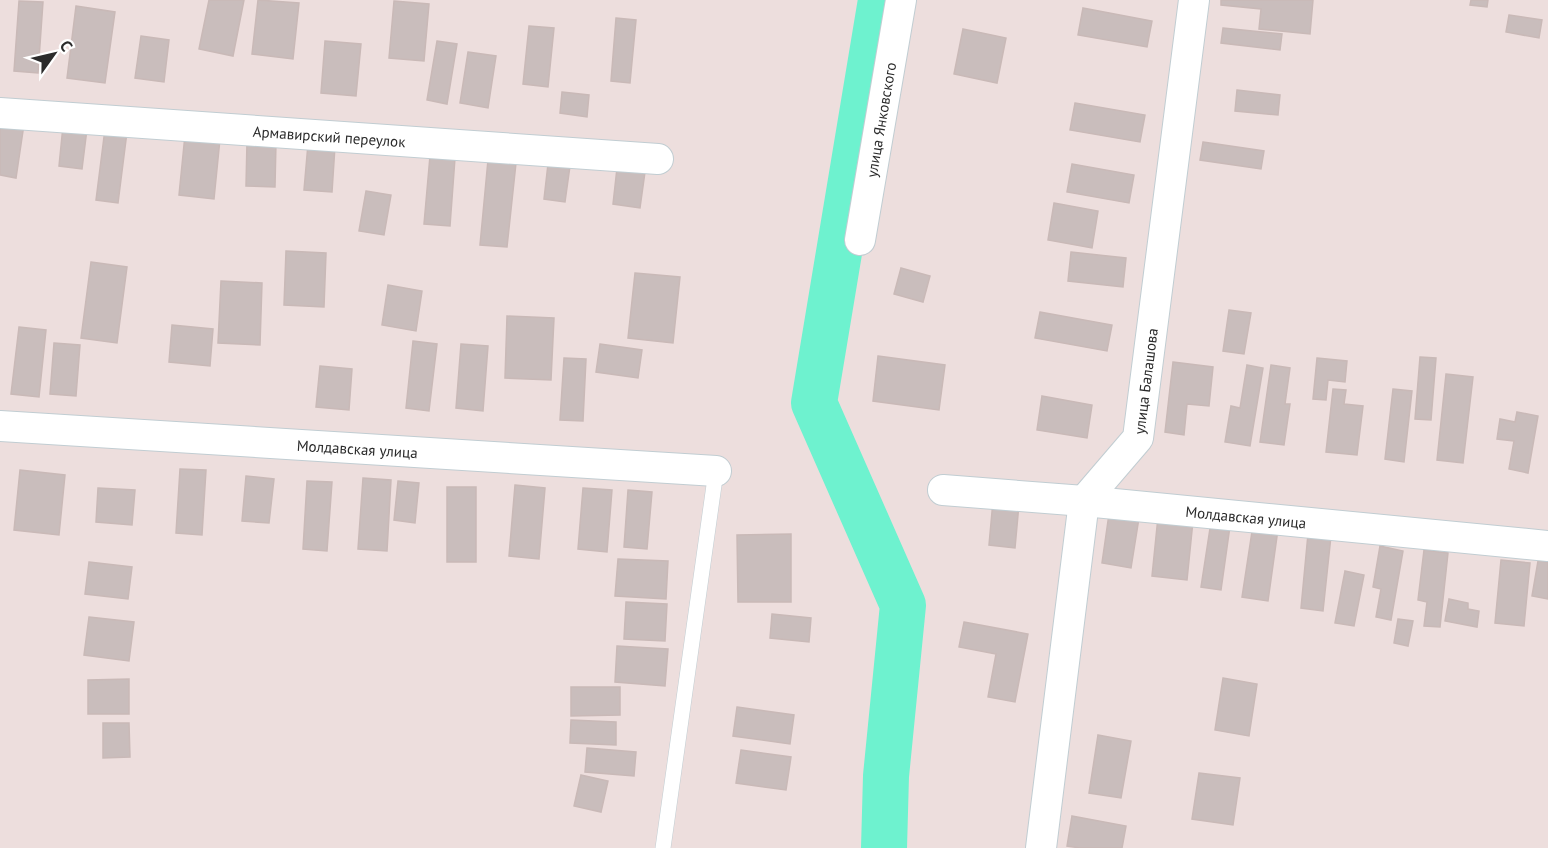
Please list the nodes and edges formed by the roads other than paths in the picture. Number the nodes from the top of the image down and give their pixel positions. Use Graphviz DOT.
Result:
graph roads {
  1 [pos="901,0"];
  2 [pos="1194,0"];
  3 [pos="0,113"];
  4 [pos="658,159"];
  5 [pos="860,240"];
  6 [pos="0,426"];
  7 [pos="716,471"];
  8 [pos="943,490"];
  9 [pos="1084,501"];
  10 [pos="1548,546"];
  11 [pos="663,848"];
  12 [pos="1041,848"];
  1 -- 5 [label="street, улица Янковского"];
  2 -- 9 [label="street, улица Балашова"];
  3 -- 4 [label="street, Армавирский переулок"];
  6 -- 7 [label="street, Молдавская улица"];
  7 -- 11 [label="lane"];
  8 -- 9 [label="street, Молдавская улица"];
  9 -- 10 [label="street, Молдавская улица"];
  9 -- 12 [label="street"];
}
